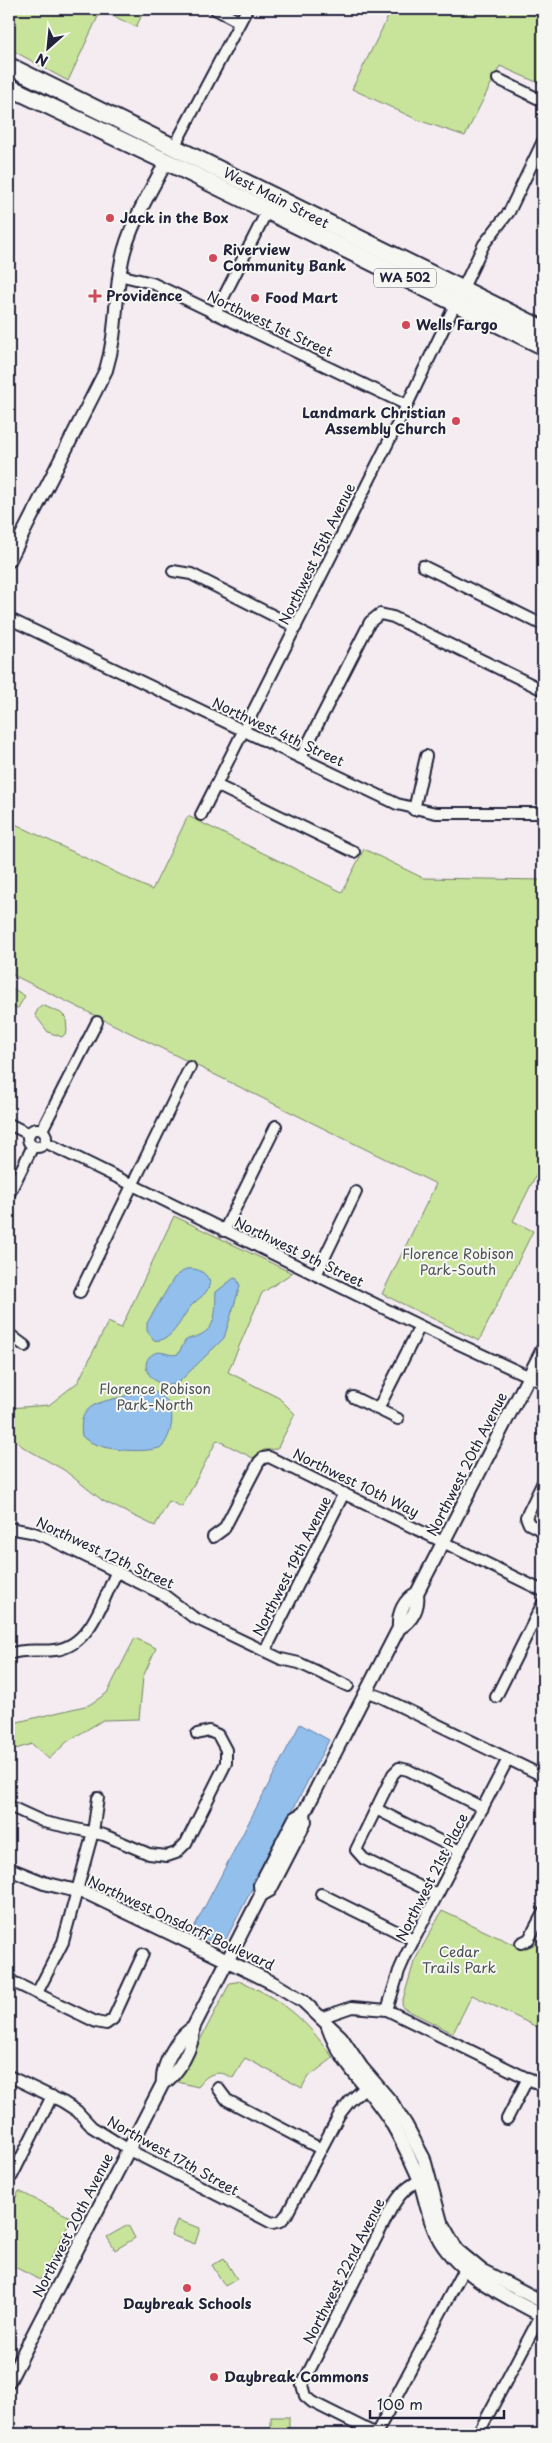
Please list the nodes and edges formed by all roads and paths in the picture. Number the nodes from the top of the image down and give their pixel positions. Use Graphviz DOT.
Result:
graph roads {
  1 [pos="215,9"];
  2 [pos="246,9"];
  3 [pos="240,22"];
  4 [pos="9,66"];
  5 [pos="498,79"];
  6 [pos="9,87"];
  7 [pos="543,101"];
  8 [pos="543,141"];
  9 [pos="174,147"];
  10 [pos="166,162"];
  11 [pos="267,211"];
  12 [pos="120,275"];
  13 [pos="458,296"];
  14 [pos="215,314"];
  15 [pos="543,329"];
  16 [pos="543,346"];
  17 [pos="407,405"];
  18 [pos="9,561"];
  19 [pos="423,566"];
  20 [pos="173,571"];
  21 [pos="14,621"];
  22 [pos="543,625"];
  23 [pos="296,627"];
  24 [pos="543,690"];
  25 [pos="242,731"];
  26 [pos="426,756"];
  27 [pos="300,757"];
  28 [pos="216,785"];
  29 [pos="414,810"];
  30 [pos="543,813"];
  31 [pos="201,815"];
  32 [pos="354,852"];
  33 [pos="97,1022"];
  34 [pos="190,1067"];
  35 [pos="9,1124"];
  36 [pos="276,1126"];
  37 [pos="42,1130"];
  38 [pos="29,1134"];
  39 [pos="45,1142"];
  40 [pos="33,1146"];
  41 [pos="133,1186"];
  42 [pos="356,1192"];
  43 [pos="9,1194"];
  44 [pos="224,1231"];
  45 [pos="316,1275"];
  46 [pos="80,1292"];
  47 [pos="420,1326"];
  48 [pos="9,1334"];
  49 [pos="25,1346"];
  50 [pos="543,1348"];
  51 [pos="529,1377"];
  52 [pos="543,1382"];
  53 [pos="353,1397"];
  54 [pos="378,1409"];
  55 [pos="398,1419"];
  56 [pos="543,1482"];
  57 [pos="344,1493"];
  58 [pos="9,1528"];
  59 [pos="543,1531"];
  60 [pos="212,1537"];
  61 [pos="444,1542"];
  62 [pos="117,1571"];
  63 [pos="543,1591"];
  64 [pos="543,1603"];
  65 [pos="265,1651"];
  66 [pos="9,1654"];
  67 [pos="348,1686"];
  68 [pos="366,1692"];
  69 [pos="496,1697"];
  70 [pos="197,1734"];
  71 [pos="508,1760"];
  72 [pos="543,1776"];
  73 [pos="98,1798"];
  74 [pos="9,1806"];
  75 [pos="483,1808"];
  76 [pos="376,1810"];
  77 [pos="92,1832"];
  78 [pos="460,1851"];
  79 [pos="9,1869"];
  80 [pos="77,1891"];
  81 [pos="321,1894"];
  82 [pos="438,1895"];
  83 [pos="543,1913"];
  84 [pos="414,1940"];
  85 [pos="521,1944"];
  86 [pos="144,1954"];
  87 [pos="227,1960"];
  88 [pos="9,1980"];
  89 [pos="37,1994"];
  90 [pos="387,2010"];
  91 [pos="324,2022"];
  92 [pos="9,2076"];
  93 [pos="528,2078"];
  94 [pos="369,2084"];
  95 [pos="543,2086"];
  96 [pos="218,2088"];
  97 [pos="52,2096"];
  98 [pos="507,2119"];
  99 [pos="321,2149"];
  100 [pos="128,2150"];
  101 [pos="10,2176"];
  102 [pos="423,2179"];
  103 [pos="466,2265"];
  104 [pos="542,2311"];
  105 [pos="9,2381"];
  106 [pos="376,2434"];
  107 [pos="478,2434"];
  1 -- 3 [label="street"];
  2 -- 3 [label="street"];
  3 -- 9 [label="street"];
  4 -- 9 [label="highway, West Main Street / WA 502"];
  5 -- 7 [label="street"];
  6 -- 10 [label="highway, West Main Street / WA 502"];
  8 -- 13 [label="street, Northwest 15th Avenue"];
  9 -- 13 [label="highway, West Main Street / WA 502"];
  10 -- 11 [label="highway, West Main Street / WA 502"];
  10 -- 12 [label="street"];
  11 -- 13 [label="highway, West Main Street / WA 502"];
  11 -- 14 [label="street"];
  12 -- 14 [label="street, Northwest 1st Street"];
  12 -- 18 [label="street"];
  13 -- 15 [label="highway, West Main Street / WA 502"];
  13 -- 16 [label="highway, West Main Street / WA 502"];
  13 -- 17 [label="street, Northwest 15th Avenue"];
  14 -- 17 [label="street, Northwest 1st Street"];
  17 -- 23 [label="street, Northwest 15th Avenue"];
  19 -- 22 [label="street"];
  20 -- 23 [label="street"];
  21 -- 25 [label="street, Northwest 4th Street"];
  23 -- 25 [label="street, Northwest 15th Avenue"];
  24 -- 27 [label="street"];
  25 -- 27 [label="street, Northwest 4th Street"];
  25 -- 28 [label="street, Northwest 15th Avenue"];
  26 -- 29 [label="street"];
  27 -- 29 [label="street, Northwest 4th Street"];
  28 -- 31 [label="street, Northwest 15th Avenue"];
  28 -- 32 [label="street"];
  29 -- 30 [label="street, Northwest 4th Street"];
  33 -- 37 [label="street"];
  34 -- 41 [label="street"];
  35 -- 38 [label="street"];
  36 -- 44 [label="street"];
  37 -- 38 [label="street"];
  37 -- 39 [label="street"];
  38 -- 40 [label="street"];
  39 -- 40 [label="street"];
  39 -- 41 [label="street, Northwest 9th Street"];
  40 -- 43 [label="street"];
  41 -- 44 [label="street, Northwest 9th Street"];
  41 -- 46 [label="street"];
  42 -- 45 [label="street"];
  44 -- 45 [label="street, Northwest 9th Street"];
  45 -- 47 [label="street, Northwest 9th Street"];
  47 -- 51 [label="street, Northwest 9th Street"];
  47 -- 54 [label="street"];
  48 -- 49 [label="street"];
  50 -- 51 [label="street, Northwest 20th Avenue"];
  51 -- 52 [label="street, Northwest 9th Street"];
  51 -- 61 [label="street, Northwest 20th Avenue"];
  53 -- 54 [label="street"];
  54 -- 55 [label="street"];
  56 -- 59 [label="street"];
  57 -- 60 [label="street, Northwest 10th Way"];
  57 -- 61 [label="street, Northwest 10th Way"];
  57 -- 65 [label="street, Northwest 19th Avenue"];
  58 -- 62 [label="street, Northwest 12th Street"];
  61 -- 63 [label="street, Northwest 10th Way"];
  61 -- 68 [label="street, Northwest 20th Avenue"];
  62 -- 65 [label="street, Northwest 12th Street"];
  62 -- 66 [label="street"];
  64 -- 69 [label="street"];
  65 -- 67 [label="street, Northwest 12th Street"];
  68 -- 71 [label="street"];
  68 -- 87 [label="street, Northwest 20th Avenue"];
  70 -- 77 [label="street"];
  71 -- 72 [label="street"];
  71 -- 75 [label="street, Northwest 21st Place"];
  73 -- 77 [label="street"];
  74 -- 77 [label="street"];
  75 -- 76 [label="street"];
  75 -- 78 [label="street, Northwest 21st Place"];
  76 -- 78 [label="street"];
  76 -- 82 [label="street"];
  77 -- 80 [label="street"];
  78 -- 82 [label="street, Northwest 21st Place"];
  79 -- 80 [label="street, Northwest Onsdorff Boulevard"];
  80 -- 87 [label="street, Northwest Onsdorff Boulevard"];
  80 -- 89 [label="street"];
  81 -- 84 [label="street"];
  82 -- 84 [label="street, Northwest 21st Place"];
  83 -- 85 [label="street"];
  84 -- 90 [label="street, Northwest 21st Place"];
  86 -- 89 [label="street"];
  87 -- 91 [label="street, Northwest Onsdorff Boulevard"];
  87 -- 100 [label="street, Northwest 20th Avenue"];
  88 -- 89 [label="street"];
  90 -- 91 [label="street"];
  90 -- 93 [label="street"];
  91 -- 94 [label="street, Northwest Onsdorff Boulevard"];
  92 -- 97 [label="street, Northwest 17th Street"];
  93 -- 95 [label="street"];
  93 -- 98 [label="street"];
  94 -- 99 [label="street"];
  94 -- 102 [label="street, Northwest Onsdorff Boulevard"];
  96 -- 99 [label="street"];
  97 -- 100 [label="street, Northwest 17th Street"];
  97 -- 101 [label="street"];
  99 -- 100 [label="street, Northwest 17th Street"];
  100 -- 105 [label="street, Northwest 20th Avenue"];
  102 -- 103 [label="street, Northwest Onsdorff Boulevard"];
  102 -- 106 [label="street, Northwest 22nd Avenue"];
  103 -- 104 [label="street, Northwest Onsdorff Boulevard"];
  103 -- 106 [label="street"];
  104 -- 107 [label="street"];
}
